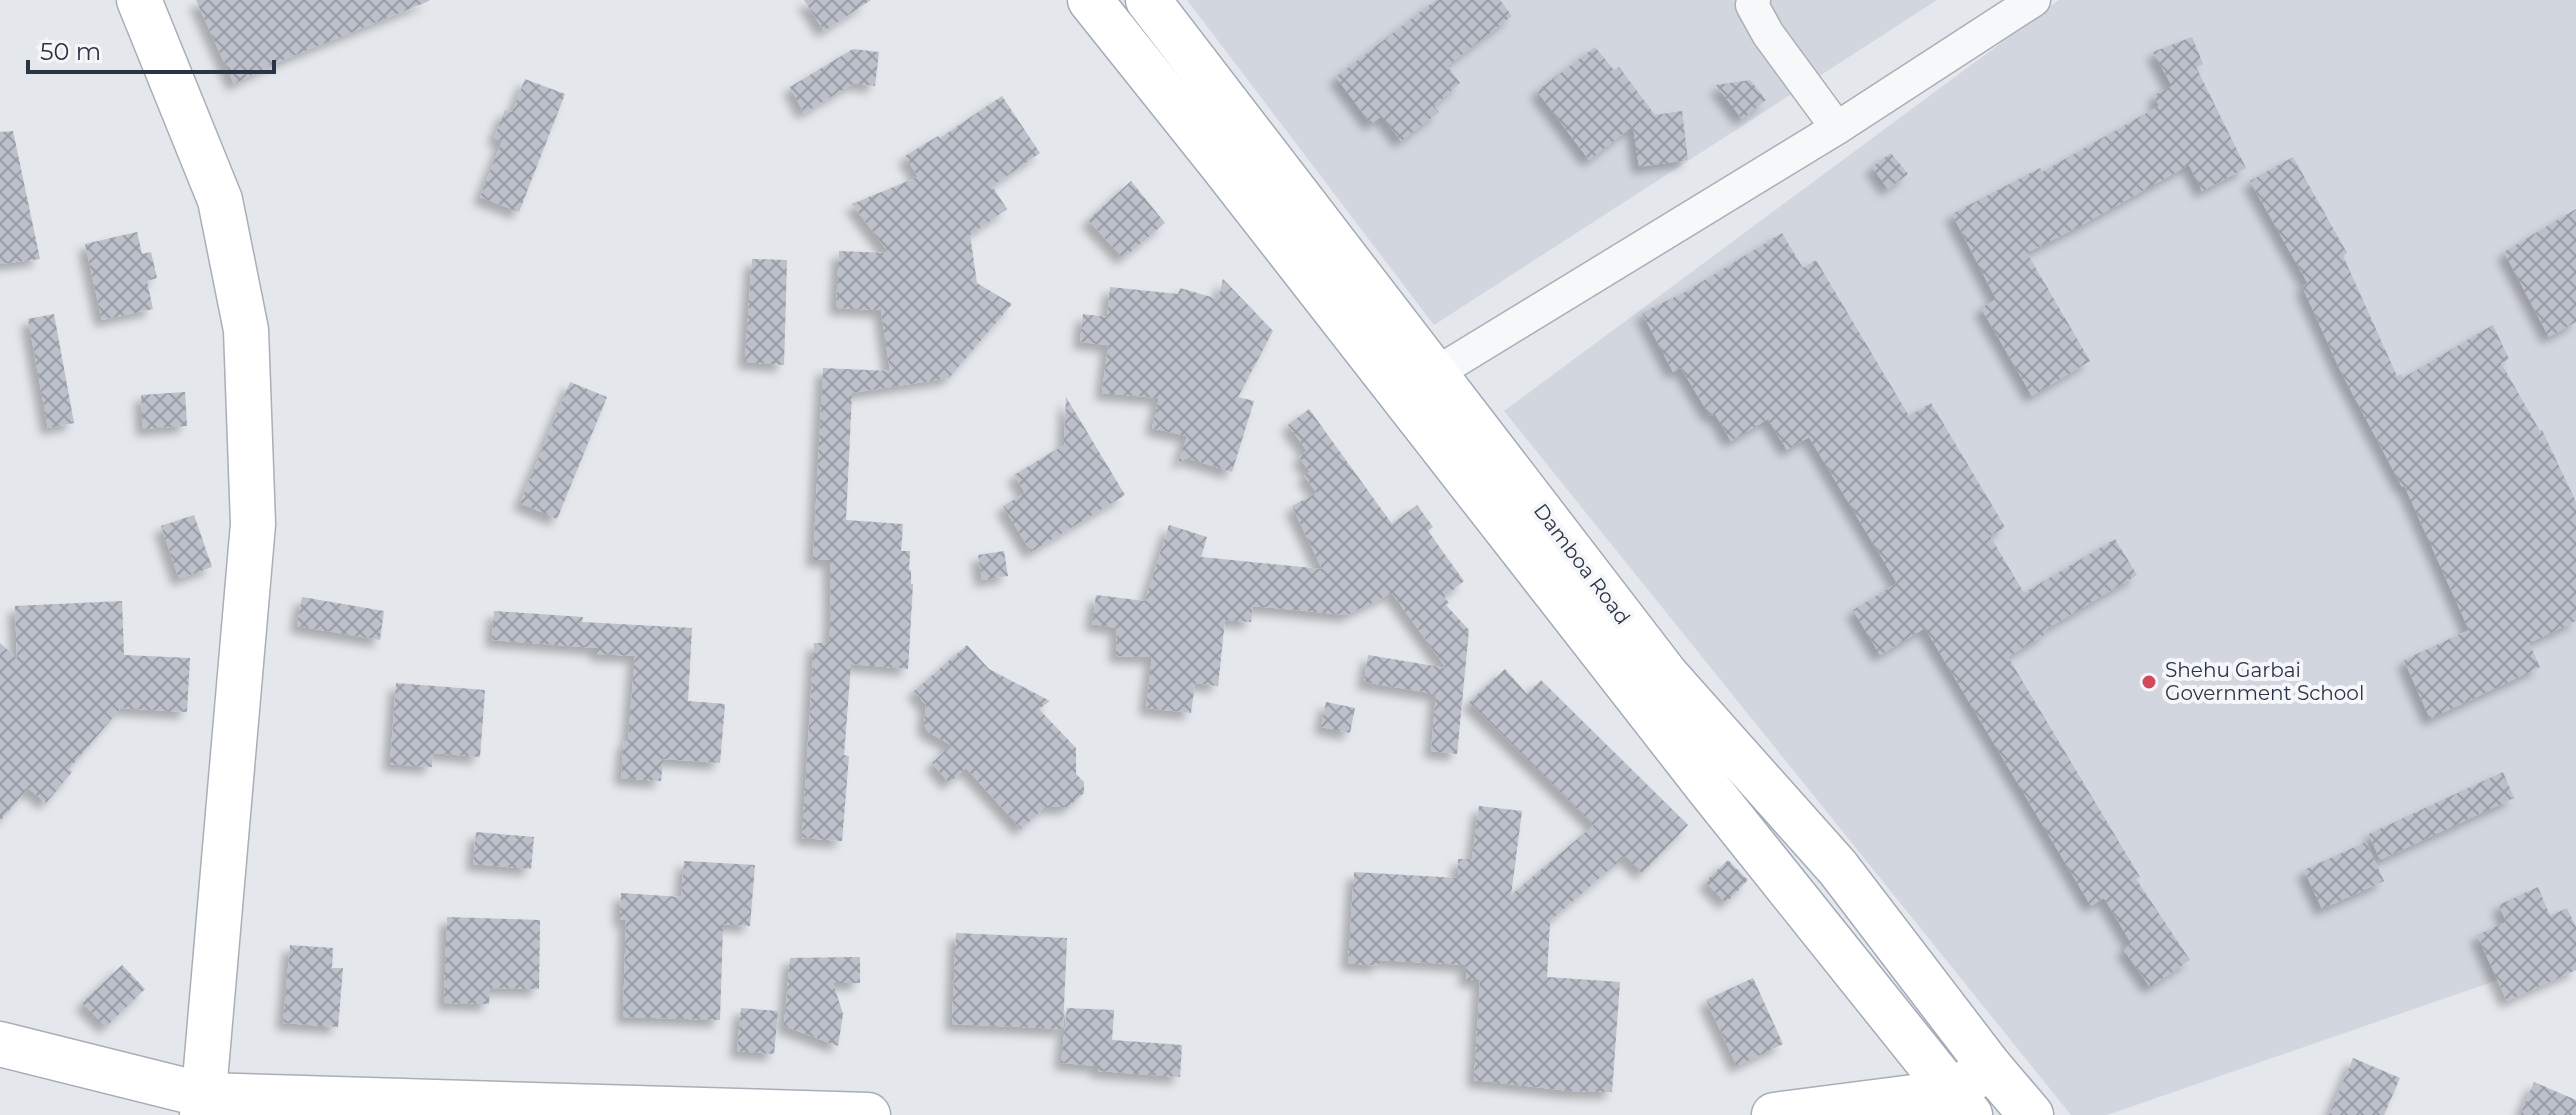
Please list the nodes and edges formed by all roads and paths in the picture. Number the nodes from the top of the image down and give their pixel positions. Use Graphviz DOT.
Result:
graph roads {
  1 [pos="139,0"];
  2 [pos="1090,0"];
  3 [pos="1148,0"];
  4 [pos="1754,0"];
  5 [pos="2034,0"];
  6 [pos="1837,128"];
  7 [pos="1421,386"];
  8 [pos="0,1044"];
  9 [pos="1990,1067"];
  10 [pos="1961,1103"];
  11 [pos="203,1105"];
  12 [pos="868,1115"];
  13 [pos="1774,1115"];
  14 [pos="2031,1115"];
  1 -- 11 [label="main road"];
  2 -- 7 [label="main road, Damboa Road"];
  3 -- 7 [label="main road, Damboa Road"];
  4 -- 6 [label="street"];
  5 -- 6 [label="street"];
  6 -- 7 [label="street"];
  7 -- 9 [label="main road, Damboa Road"];
  7 -- 10 [label="main road, Damboa Road"];
  8 -- 11 [label="main road"];
  9 -- 10 [label="main road"];
  9 -- 14 [label="main road, Damboa Road"];
  10 -- 13 [label="main road"];
  11 -- 12 [label="main road"];
}
